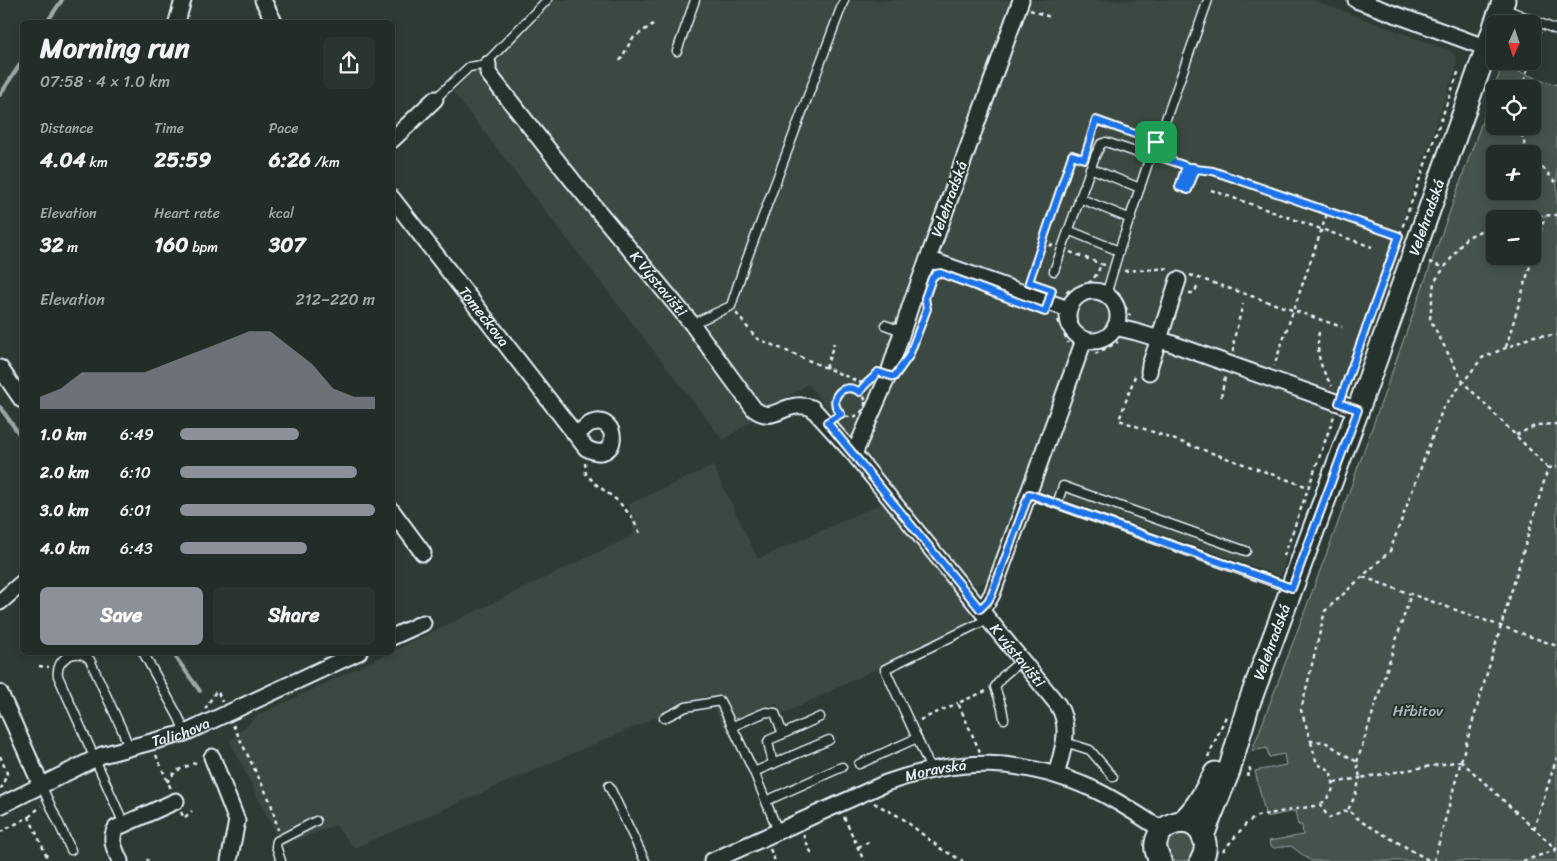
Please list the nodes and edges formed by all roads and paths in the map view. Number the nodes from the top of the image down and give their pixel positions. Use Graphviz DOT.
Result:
graph roads {
  1 [pos="183,0"];
  2 [pos="263,0"];
  3 [pos="547,0"];
  4 [pos="695,0"];
  5 [pos="844,0"];
  6 [pos="1208,0"];
  7 [pos="1356,0"];
  8 [pos="1024,5"];
  9 [pos="1499,14"];
  10 [pos="1050,17"];
  11 [pos="178,20"];
  12 [pos="273,20"];
  13 [pos="653,24"];
  14 [pos="1544,24"];
  15 [pos="1557,30"];
  16 [pos="1541,32"];
  17 [pos="1486,48"];
  18 [pos="677,50"];
  19 [pos="1486,51"];
  20 [pos="620,61"];
  21 [pos="1462,62"];
  22 [pos="488,64"];
  23 [pos="435,100"];
  24 [pos="1161,133"];
  25 [pos="395,137"];
  26 [pos="1089,143"];
  27 [pos="1086,151"];
  28 [pos="1541,165"];
  29 [pos="1090,168"];
  30 [pos="1557,184"];
  31 [pos="1140,188"];
  32 [pos="1212,190"];
  33 [pos="1079,198"];
  34 [pos="395,202"];
  35 [pos="1328,211"];
  36 [pos="1557,215"];
  37 [pos="1541,216"];
  38 [pos="1545,216"];
  39 [pos="1131,219"];
  40 [pos="1486,228"];
  41 [pos="1322,229"];
  42 [pos="1068,230"];
  43 [pos="1399,236"];
  44 [pos="1372,247"];
  45 [pos="1119,251"];
  46 [pos="928,259"];
  47 [pos="1117,270"];
  48 [pos="1054,271"];
  49 [pos="1181,275"];
  50 [pos="1029,282"];
  51 [pos="1197,287"];
  52 [pos="1106,295"];
  53 [pos="1184,296"];
  54 [pos="1048,302"];
  55 [pos="926,304"];
  56 [pos="1243,304"];
  57 [pos="731,306"];
  58 [pos="1068,309"];
  59 [pos="1293,310"];
  60 [pos="692,324"];
  61 [pos="885,325"];
  62 [pos="1116,327"];
  63 [pos="1342,327"];
  64 [pos="902,331"];
  65 [pos="1319,332"];
  66 [pos="918,333"];
  67 [pos="1142,334"];
  68 [pos="1557,335"];
  69 [pos="1159,339"];
  70 [pos="1084,340"];
  71 [pos="1124,340"];
  72 [pos="834,343"];
  73 [pos="1506,347"];
  74 [pos="1233,358"];
  75 [pos="1076,362"];
  76 [pos="0,368"];
  77 [pos="826,368"];
  78 [pos="1273,369"];
  79 [pos="1142,374"];
  80 [pos="888,376"];
  81 [pos="1224,377"];
  82 [pos="1463,382"];
  83 [pos="864,384"];
  84 [pos="1333,387"];
  85 [pos="860,392"];
  86 [pos="20,397"];
  87 [pos="1221,398"];
  88 [pos="1348,407"];
  89 [pos="841,414"];
  90 [pos="827,422"];
  91 [pos="1557,424"];
  92 [pos="577,435"];
  93 [pos="1516,435"];
  94 [pos="854,454"];
  95 [pos="1557,467"];
  96 [pos="1548,468"];
  97 [pos="1308,487"];
  98 [pos="1029,494"];
  99 [pos="1057,504"];
  100 [pos="395,515"];
  101 [pos="642,535"];
  102 [pos="1246,551"];
  103 [pos="423,553"];
  104 [pos="1282,562"];
  105 [pos="1362,576"];
  106 [pos="20,585"];
  107 [pos="1292,588"];
  108 [pos="1411,594"];
  109 [pos="0,602"];
  110 [pos="984,614"];
  111 [pos="423,623"];
  112 [pos="1501,627"];
  113 [pos="395,636"];
  114 [pos="1557,646"];
  115 [pos="70,655"];
  116 [pos="84,655"];
  117 [pos="145,655"];
  118 [pos="353,655"];
  119 [pos="1022,660"];
  120 [pos="994,687"];
  121 [pos="0,692"];
  122 [pos="958,703"];
  123 [pos="1248,706"];
  124 [pos="820,717"];
  125 [pos="664,718"];
  126 [pos="1004,719"];
  127 [pos="911,724"];
  128 [pos="733,726"];
  129 [pos="185,733"];
  130 [pos="783,734"];
  131 [pos="917,738"];
  132 [pos="829,740"];
  133 [pos="1311,741"];
  134 [pos="150,742"];
  135 [pos="1064,742"];
  136 [pos="129,748"];
  137 [pos="987,753"];
  138 [pos="0,756"];
  139 [pos="1557,757"];
  140 [pos="212,758"];
  141 [pos="95,759"];
  142 [pos="1461,761"];
  143 [pos="1357,762"];
  144 [pos="772,764"];
  145 [pos="860,764"];
  146 [pos="842,767"];
  147 [pos="931,769"];
  148 [pos="754,772"];
  149 [pos="1056,775"];
  150 [pos="1113,777"];
  151 [pos="1360,778"];
  152 [pos="168,782"];
  153 [pos="1334,783"];
  154 [pos="41,784"];
  155 [pos="609,786"];
  156 [pos="0,788"];
  157 [pos="766,800"];
  158 [pos="176,801"];
  159 [pos="873,802"];
  160 [pos="837,804"];
  161 [pos="1320,805"];
  162 [pos="0,806"];
  163 [pos="1348,810"];
  164 [pos="192,812"];
  165 [pos="316,821"];
  166 [pos="1181,822"];
  167 [pos="124,824"];
  168 [pos="1534,829"];
  169 [pos="778,830"];
  170 [pos="1162,830"];
  171 [pos="0,832"];
  172 [pos="802,833"];
  173 [pos="1203,836"];
  174 [pos="871,841"];
  175 [pos="770,847"];
  176 [pos="858,847"];
  177 [pos="71,850"];
  178 [pos="1556,850"];
  179 [pos="812,854"];
  180 [pos="1210,859"];
  181 [pos="49,861"];
  182 [pos="120,861"];
  183 [pos="229,861"];
  184 [pos="281,861"];
  185 [pos="645,861"];
  186 [pos="712,861"];
  187 [pos="775,861"];
  188 [pos="864,861"];
  189 [pos="962,861"];
  190 [pos="1161,861"];
  191 [pos="1430,861"];
  192 [pos="1434,861"];
  193 [pos="1523,861"];
  1 -- 11 [label="street"];
  2 -- 12 [label="street"];
  3 -- 22 [label="lane"];
  4 -- 18 [label="lane"];
  5 -- 57 [label="lane"];
  6 -- 24 [label="lane"];
  7 -- 17 [label="street"];
  8 -- 10 [label="path"];
  8 -- 46 [label="street, Velehradská"];
  9 -- 14 [label="lane"];
  13 -- 20 [label="path"];
  14 -- 15 [label="lane"];
  14 -- 16 [label="path"];
  19 -- 88 [label="main road, Velehradská"];
  21 -- 43 [label="path"];
  22 -- 23 [label="lane"];
  22 -- 60 [label="street, K Výstavišti"];
  23 -- 25 [label="street"];
  26 -- 35 [label="path"];
  27 -- 50 [label="path"];
  28 -- 30 [label="path"];
  29 -- 31 [label="lane"];
  29 -- 31 [label="lane"];
  29 -- 33 [label="lane"];
  31 -- 39 [label="lane"];
  32 -- 41 [label="path"];
  33 -- 39 [label="lane"];
  33 -- 42 [label="lane"];
  34 -- 92 [label="street, Tomečkova"];
  35 -- 41 [label="path"];
  35 -- 43 [label="path"];
  36 -- 38 [label="path"];
  37 -- 38 [label="path"];
  38 -- 73 [label="path"];
  39 -- 45 [label="lane"];
  40 -- 82 [label="path"];
  41 -- 44 [label="path"];
  41 -- 59 [label="path"];
  42 -- 45 [label="lane"];
  42 -- 48 [label="lane"];
  43 -- 88 [label="path"];
  45 -- 47 [label="lane"];
  46 -- 54 [label="street"];
  46 -- 64 [label="street"];
  47 -- 49 [label="path"];
  47 -- 52 [label="lane"];
  47 -- 54 [label="path"];
  47 -- 67 [label="path"];
  49 -- 59 [label="path"];
  49 -- 69 [label="street"];
  51 -- 53 [label="path"];
  52 -- 58 [label="street"];
  52 -- 62 [label="street"];
  54 -- 58 [label="street"];
  54 -- 75 [label="path"];
  55 -- 66 [label="path"];
  56 -- 74 [label="path"];
  57 -- 60 [label="lane"];
  57 -- 77 [label="path"];
  58 -- 70 [label="street"];
  59 -- 63 [label="path"];
  59 -- 78 [label="path"];
  60 -- 90 [label="street, K Výstavišti"];
  61 -- 64 [label="lane"];
  62 -- 67 [label="street"];
  62 -- 70 [label="street"];
  64 -- 80 [label="street"];
  65 -- 84 [label="path"];
  67 -- 69 [label="street"];
  68 -- 73 [label="path"];
  69 -- 79 [label="street"];
  69 -- 88 [label="street"];
  70 -- 75 [label="street"];
  71 -- 75 [label="path"];
  72 -- 77 [label="path"];
  73 -- 82 [label="path"];
  75 -- 98 [label="street"];
  76 -- 86 [label="street"];
  77 -- 83 [label="path"];
  79 -- 97 [label="path"];
  80 -- 83 [label="path"];
  80 -- 94 [label="street"];
  81 -- 87 [label="path"];
  82 -- 93 [label="path"];
  82 -- 105 [label="path"];
  83 -- 85 [label="path"];
  85 -- 89 [label="path"];
  85 -- 89 [label="path"];
  88 -- 97 [label="path"];
  88 -- 107 [label="main road, Velehradská"];
  89 -- 90 [label="path"];
  90 -- 94 [label="street, K Výstavišti"];
  91 -- 93 [label="path"];
  92 -- 101 [label="path"];
  93 -- 96 [label="path"];
  94 -- 110 [label="street, K výstavišti"];
  95 -- 96 [label="path"];
  96 -- 112 [label="path"];
  97 -- 104 [label="path"];
  98 -- 99 [label="lane"];
  98 -- 110 [label="street"];
  99 -- 102 [label="lane"];
  99 -- 107 [label="lane"];
  100 -- 103 [label="street"];
  105 -- 108 [label="path"];
  105 -- 133 [label="path"];
  106 -- 109 [label="street"];
  107 -- 123 [label="main road, Velehradská"];
  108 -- 112 [label="path"];
  108 -- 143 [label="path"];
  110 -- 119 [label="street, K výstavišti"];
  110 -- 127 [label="lane"];
  111 -- 113 [label="street"];
  112 -- 114 [label="path"];
  112 -- 142 [label="path"];
  115 -- 141 [label="lane"];
  116 -- 136 [label="lane"];
  117 -- 129 [label="lane"];
  118 -- 129 [label="street, Talichova"];
  119 -- 120 [label="lane"];
  119 -- 135 [label="street, K výstavišti"];
  120 -- 122 [label="path"];
  120 -- 126 [label="lane"];
  121 -- 154 [label="street"];
  122 -- 127 [label="path"];
  122 -- 137 [label="path"];
  123 -- 166 [label="main road, Velehradská"];
  123 -- 173 [label="main road, Velehradská"];
  124 -- 130 [label="lane"];
  125 -- 128 [label="lane"];
  127 -- 131 [label="lane"];
  128 -- 130 [label="lane"];
  128 -- 148 [label="lane"];
  129 -- 134 [label="street, Talichova"];
  130 -- 144 [label="lane"];
  131 -- 145 [label="lane"];
  131 -- 147 [label="lane"];
  132 -- 144 [label="lane"];
  133 -- 143 [label="path"];
  133 -- 153 [label="path"];
  134 -- 136 [label="street, Talichova"];
  134 -- 152 [label="path"];
  135 -- 149 [label="street, K výstavišti"];
  135 -- 150 [label="lane"];
  136 -- 141 [label="street, Talichova"];
  138 -- 156 [label="path"];
  139 -- 168 [label="path"];
  140 -- 152 [label="path"];
  140 -- 183 [label="street"];
  141 -- 154 [label="street, Talichova"];
  141 -- 167 [label="lane"];
  142 -- 151 [label="path"];
  142 -- 168 [label="path"];
  142 -- 192 [label="path"];
  143 -- 151 [label="path"];
  144 -- 148 [label="lane"];
  146 -- 157 [label="lane"];
  147 -- 149 [label="street, Moravská"];
  147 -- 160 [label="street, Moravská"];
  148 -- 157 [label="lane"];
  149 -- 170 [label="street, Moravská"];
  151 -- 153 [label="path"];
  151 -- 163 [label="path"];
  152 -- 158 [label="path"];
  153 -- 161 [label="path"];
  154 -- 162 [label="street, Talichova"];
  154 -- 177 [label="lane"];
  155 -- 185 [label="lane"];
  157 -- 169 [label="lane"];
  158 -- 164 [label="path"];
  158 -- 167 [label="street"];
  159 -- 189 [label="path"];
  160 -- 169 [label="street, Moravská"];
  160 -- 176 [label="path"];
  161 -- 163 [label="path"];
  161 -- 180 [label="path"];
  163 -- 191 [label="path"];
  165 -- 184 [label="lane"];
  166 -- 170 [label="main road, Velehradská"];
  166 -- 173 [label="main road"];
  167 -- 182 [label="street"];
  168 -- 178 [label="path"];
  169 -- 186 [label="street, Moravská"];
  170 -- 190 [label="main road"];
  171 -- 181 [label="path"];
  172 -- 179 [label="path"];
  173 -- 180 [label="main road, Velehradská"];
  174 -- 176 [label="path"];
  175 -- 187 [label="path"];
  176 -- 188 [label="path"];
  178 -- 193 [label="path"];
}
